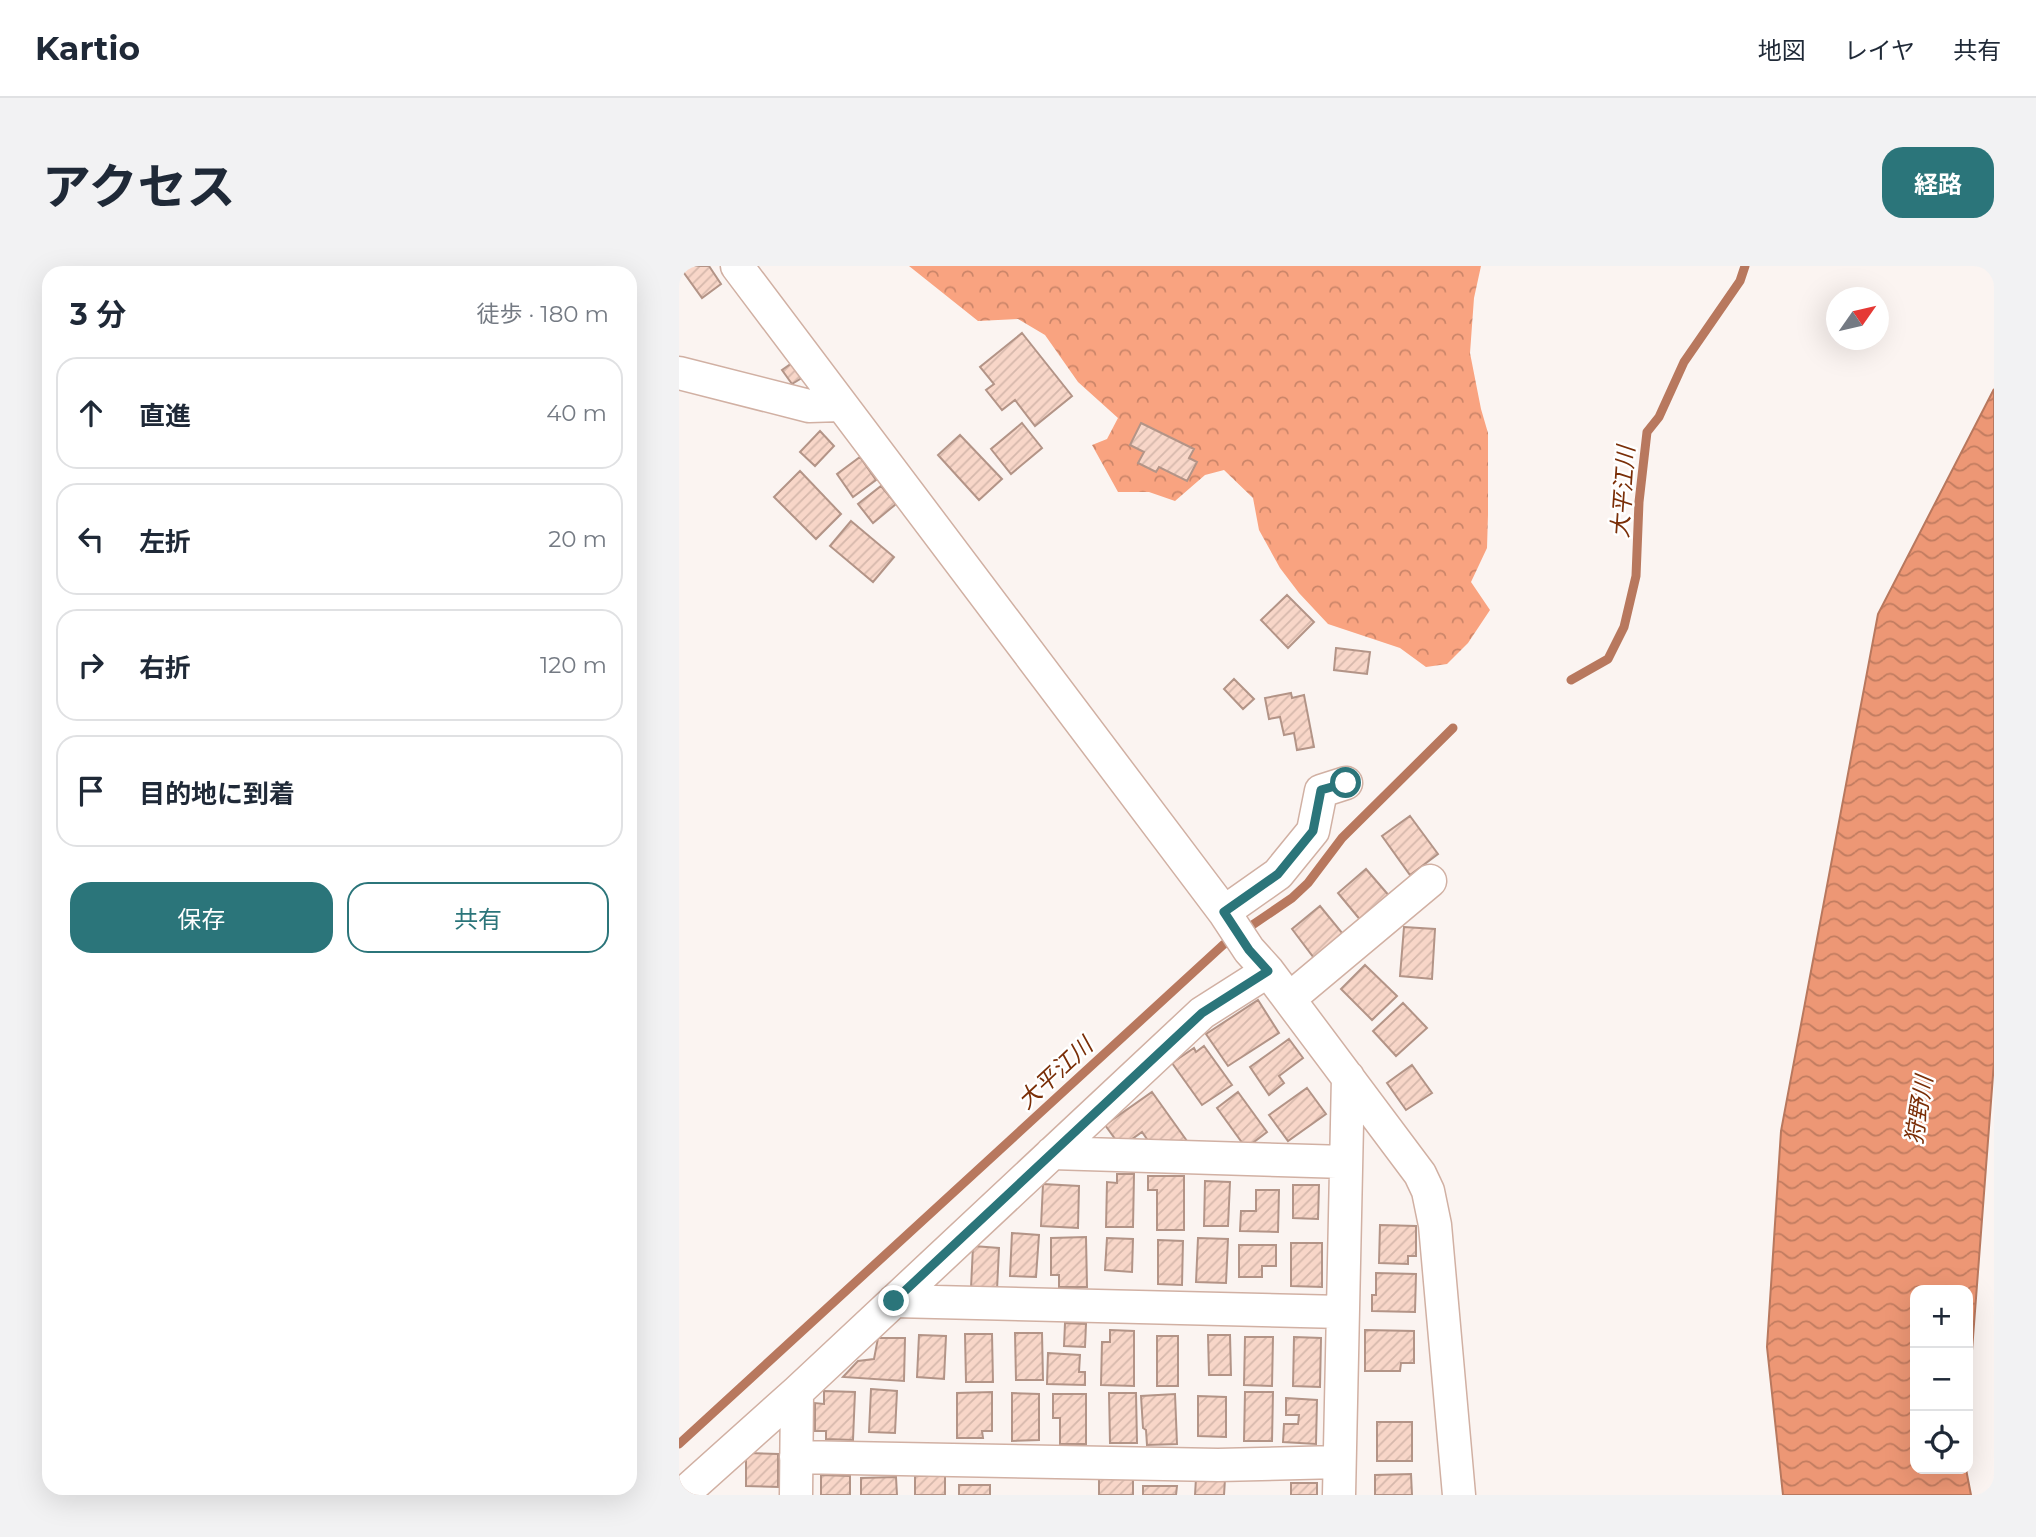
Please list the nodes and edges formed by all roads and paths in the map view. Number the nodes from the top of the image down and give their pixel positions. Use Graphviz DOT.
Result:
graph roads {
  1 [pos="737,266"];
  2 [pos="679,373"];
  3 [pos="841,405"];
  4 [pos="1346,783"];
  5 [pos="1430,881"];
  6 [pos="1226,915"];
  7 [pos="1259,960"];
  8 [pos="1289,999"];
  9 [pos="1348,1077"];
  10 [pos="1052,1153"];
  11 [pos="1345,1162"];
  12 [pos="894,1301"];
  13 [pos="1342,1312"];
  14 [pos="797,1392"];
  15 [pos="796,1457"];
  16 [pos="1339,1462"];
  17 [pos="683,1495"];
  18 [pos="796,1495"];
  19 [pos="1339,1495"];
  20 [pos="1459,1495"];
  1 -- 3 [label="street"];
  2 -- 3 [label="street"];
  3 -- 6 [label="street"];
  4 -- 6 [label="street"];
  5 -- 8 [label="street"];
  6 -- 7 [label="street"];
  7 -- 8 [label="street"];
  7 -- 10 [label="street"];
  8 -- 9 [label="street"];
  9 -- 11 [label="street"];
  9 -- 20 [label="street"];
  10 -- 11 [label="street"];
  10 -- 12 [label="street"];
  11 -- 13 [label="street"];
  12 -- 13 [label="street"];
  12 -- 14 [label="street"];
  13 -- 16 [label="street"];
  14 -- 15 [label="street"];
  14 -- 17 [label="street"];
  15 -- 16 [label="street"];
  15 -- 18 [label="street"];
  16 -- 19 [label="street"];
}
